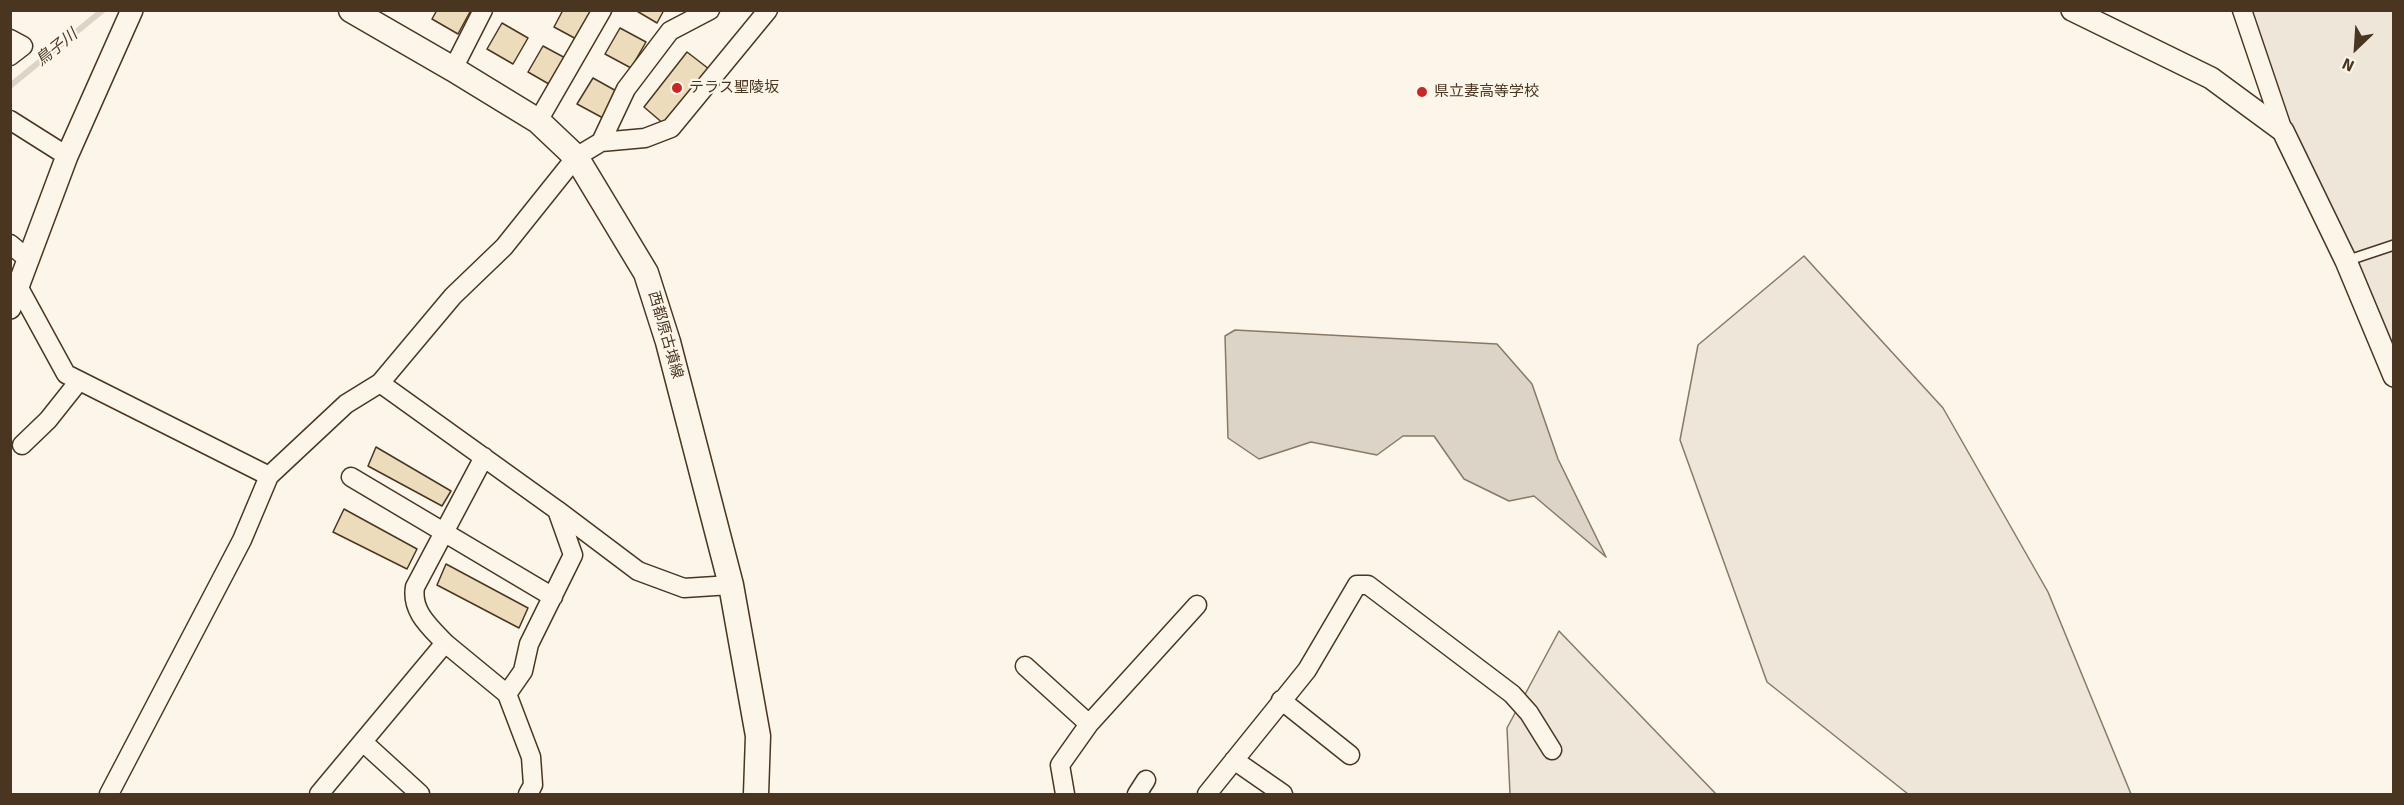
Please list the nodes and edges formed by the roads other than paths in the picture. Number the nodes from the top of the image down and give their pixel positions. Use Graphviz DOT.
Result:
graph roads {
  1 [pos="132,10"];
  2 [pos="351,10"];
  3 [pos="483,10"];
  4 [pos="602,10"];
  5 [pos="710,10"];
  6 [pos="768,10"];
  7 [pos="2072,10"];
  8 [pos="2242,10"];
  9 [pos="10,39"];
  10 [pos="10,56"];
  11 [pos="453,69"];
  12 [pos="10,120"];
  13 [pos="538,121"];
  14 [pos="2283,131"];
  15 [pos="601,142"];
  16 [pos="67,156"];
  17 [pos="576,157"];
  18 [pos="10,244"];
  19 [pos="2394,245"];
  20 [pos="29,260"];
  21 [pos="2346,261"];
  22 [pos="19,288"];
  23 [pos="10,308"];
  24 [pos="2394,376"];
  25 [pos="79,381"];
  26 [pos="380,383"];
  27 [pos="22,445"];
  28 [pos="484,457"];
  29 [pos="269,476"];
  30 [pos="351,477"];
  31 [pos="557,510"];
  32 [pos="444,532"];
  33 [pos="731,585"];
  34 [pos="553,597"];
  35 [pos="1197,605"];
  36 [pos="445,643"];
  37 [pos="1025,666"];
  38 [pos="507,694"];
  39 [pos="1281,700"];
  40 [pos="1089,724"];
  41 [pos="363,742"];
  42 [pos="1552,750"];
  43 [pos="1350,755"];
  44 [pos="1234,760"];
  45 [pos="109,795"];
  46 [pos="319,795"];
  47 [pos="420,795"];
  48 [pos="528,795"];
  49 [pos="756,795"];
  50 [pos="1065,795"];
  51 [pos="1206,795"];
  52 [pos="1282,795"];
  1 -- 16 [label="street"];
  2 -- 11 [label="main road, 西都原古墳線"];
  3 -- 11 [label="street"];
  4 -- 13 [label="street"];
  5 -- 15 [label="street"];
  6 -- 15 [label="street"];
  7 -- 14 [label="street"];
  8 -- 14 [label="street"];
  9 -- 10 [label="street"];
  11 -- 13 [label="main road, 西都原古墳線"];
  12 -- 16 [label="street"];
  13 -- 17 [label="main road, 西都原古墳線"];
  14 -- 21 [label="street"];
  15 -- 17 [label="street"];
  16 -- 20 [label="street"];
  17 -- 26 [label="street"];
  17 -- 33 [label="main road, 西都原古墳線"];
  18 -- 20 [label="street"];
  19 -- 21 [label="lane"];
  20 -- 22 [label="street"];
  21 -- 24 [label="street"];
  22 -- 23 [label="street"];
  22 -- 25 [label="street"];
  25 -- 27 [label="street"];
  25 -- 29 [label="street"];
  26 -- 28 [label="street"];
  26 -- 29 [label="street"];
  28 -- 31 [label="street"];
  28 -- 32 [label="street"];
  29 -- 45 [label="street"];
  30 -- 32 [label="street"];
  31 -- 33 [label="street"];
  31 -- 34 [label="street"];
  32 -- 34 [label="street"];
  32 -- 36 [label="street"];
  33 -- 49 [label="main road, 西都原古墳線"];
  34 -- 38 [label="street"];
  35 -- 40 [label="street"];
  36 -- 38 [label="street"];
  36 -- 41 [label="street"];
  37 -- 40 [label="street"];
  38 -- 48 [label="street"];
  39 -- 42 [label="street"];
  39 -- 43 [label="street"];
  39 -- 44 [label="street"];
  40 -- 50 [label="street"];
  41 -- 46 [label="street"];
  41 -- 47 [label="street"];
  44 -- 51 [label="street"];
  44 -- 52 [label="street"];
}
